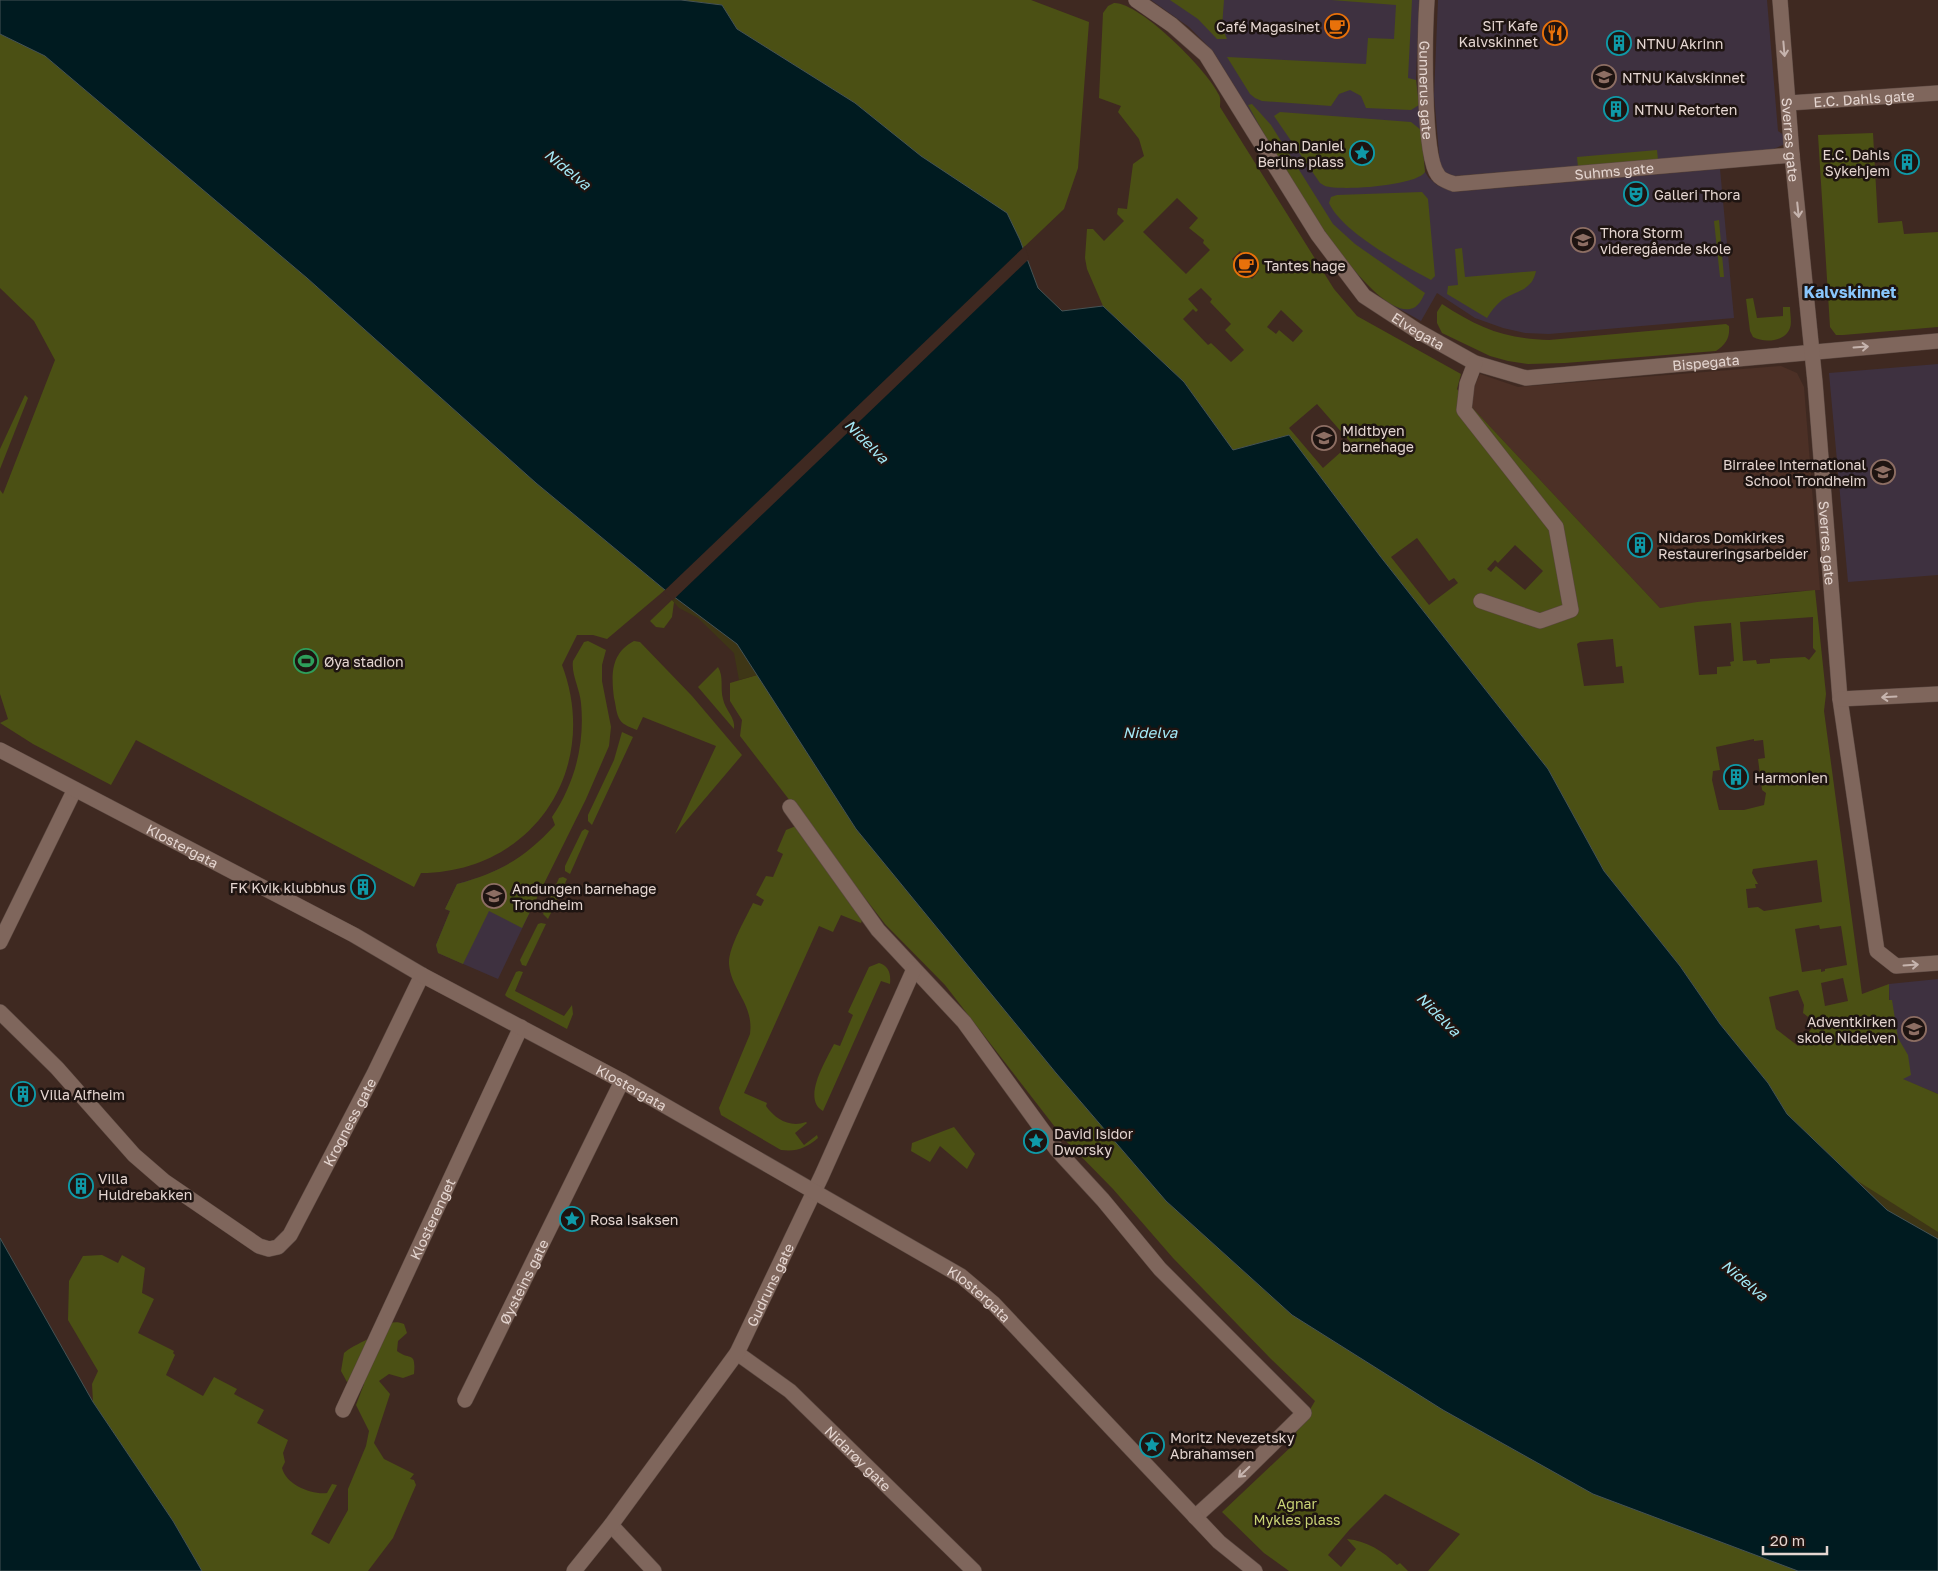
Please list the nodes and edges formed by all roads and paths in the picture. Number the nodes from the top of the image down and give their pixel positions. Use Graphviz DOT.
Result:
graph roads {
  1 [pos="1136,0"];
  2 [pos="1427,0"];
  3 [pos="1780,0"];
  4 [pos="1938,92"];
  5 [pos="1789,103"];
  6 [pos="1792,155"];
  7 [pos="1439,178"];
  8 [pos="1938,341"];
  9 [pos="1812,352"];
  10 [pos="1475,363"];
  11 [pos="1481,601"];
  12 [pos="1938,694"];
  13 [pos="1840,699"];
  14 [pos="0,750"];
  15 [pos="74,791"];
  16 [pos="790,808"];
  17 [pos="0,942"];
  18 [pos="1938,963"];
  19 [pos="914,969"];
  20 [pos="422,975"];
  21 [pos="0,1012"];
  22 [pos="522,1027"];
  23 [pos="622,1082"];
  24 [pos="813,1192"];
  25 [pos="737,1353"];
  26 [pos="465,1400"];
  27 [pos="343,1410"];
  28 [pos="1195,1517"];
  29 [pos="611,1525"];
  30 [pos="1248,1569"];
  31 [pos="574,1571"];
  32 [pos="654,1571"];
  33 [pos="974,1571"];
  1 -- 10 [label="street, Elvegata"];
  2 -- 7 [label="street, Gunnerus gate"];
  3 -- 5 [label="street, Sverres gate, one-way"];
  4 -- 5 [label="street, E.C. Dahls gate"];
  5 -- 6 [label="street, Sverres gate"];
  6 -- 7 [label="street, Suhms gate"];
  6 -- 9 [label="street, Sverres gate, one-way"];
  9 -- 8 [label="street, Bispegata, one-way"];
  9 -- 10 [label="street, Bispegata"];
  9 -- 13 [label="street, Sverres gate"];
  10 -- 11 [label="street"];
  12 -- 13 [label="street, one-way"];
  13 -- 18 [label="street, Sverres gate, one-way"];
  14 -- 15 [label="street, Klostergata"];
  15 -- 17 [label="street"];
  15 -- 20 [label="street, Klostergata"];
  16 -- 19 [label="street"];
  19 -- 24 [label="street, Gudruns gate"];
  19 -- 28 [label="street, one-way"];
  20 -- 21 [label="street, Krogness gate"];
  20 -- 22 [label="street, Klostergata"];
  22 -- 23 [label="street, Klostergata"];
  22 -- 27 [label="street, Klosterenget"];
  23 -- 24 [label="street, Klostergata"];
  23 -- 26 [label="street, Øysteins gate"];
  24 -- 25 [label="street, Gudruns gate"];
  24 -- 28 [label="street, Klostergata"];
  25 -- 29 [label="street, Gudruns gate"];
  25 -- 33 [label="street, Nidarøy gate"];
  28 -- 30 [label="street, Klostergata"];
  29 -- 31 [label="street, Gudruns gate"];
  29 -- 32 [label="street"];
}
